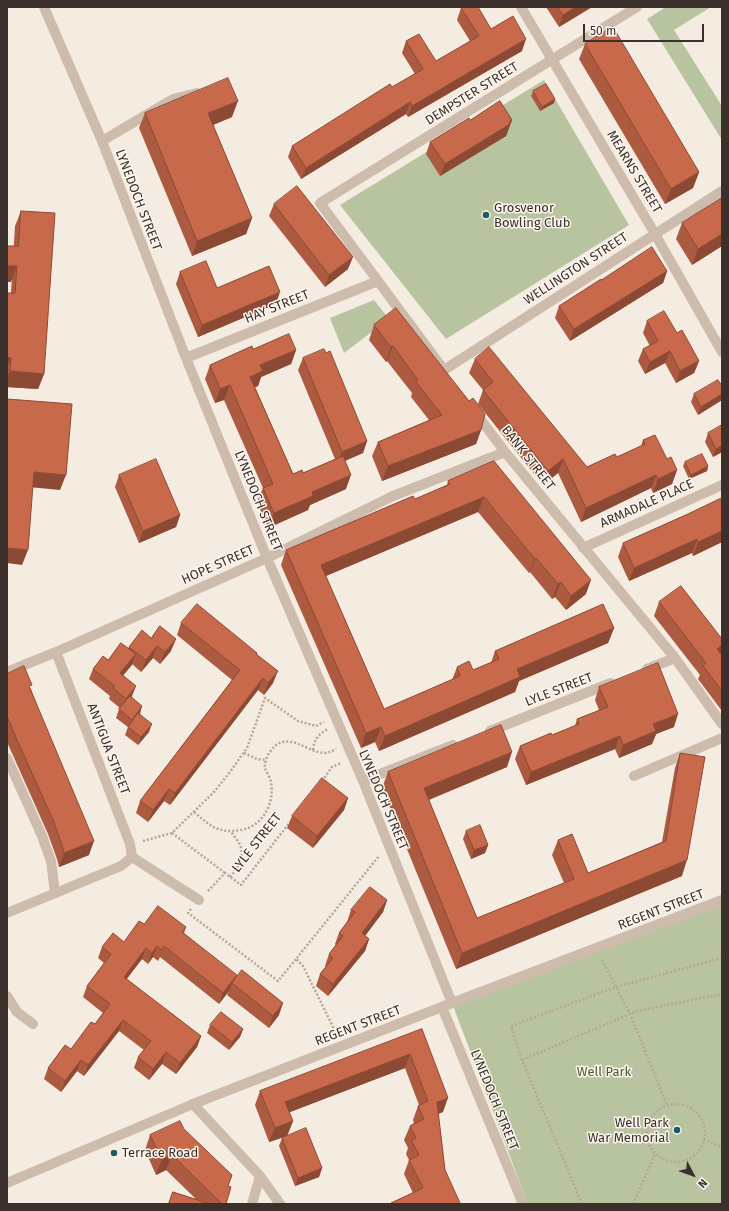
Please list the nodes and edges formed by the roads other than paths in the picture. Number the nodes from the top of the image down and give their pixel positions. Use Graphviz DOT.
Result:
graph roads {
  1 [pos="44,7"];
  2 [pos="521,7"];
  3 [pos="638,7"];
  4 [pos="552,60"];
  5 [pos="204,92"];
  6 [pos="102,141"];
  7 [pos="722,191"];
  8 [pos="655,234"];
  9 [pos="378,281"];
  10 [pos="722,352"];
  11 [pos="186,358"];
  12 [pos="468,402"];
  13 [pos="505,452"];
  14 [pos="722,484"];
  15 [pos="583,548"];
  16 [pos="267,558"];
  17 [pos="56,652"];
  18 [pos="674,658"];
  19 [pos="7,672"];
  20 [pos="637,673"];
  21 [pos="622,679"];
  22 [pos="722,724"];
  23 [pos="482,734"];
  24 [pos="722,738"];
  25 [pos="459,743"];
  26 [pos="7,758"];
  27 [pos="634,776"];
  28 [pos="363,781"];
  29 [pos="132,857"];
  30 [pos="55,893"];
  31 [pos="199,900"];
  32 [pos="722,900"];
  33 [pos="7,913"];
  34 [pos="7,996"];
  35 [pos="452,1003"];
  36 [pos="442,1007"];
  37 [pos="33,1024"];
  38 [pos="193,1104"];
  39 [pos="260,1176"];
  40 [pos="7,1183"];
  41 [pos="252,1204"];
  42 [pos="280,1204"];
  43 [pos="523,1204"];
  1 -- 6 [label="street, LYNEDOCH STREET"];
  2 -- 4 [label="street, MEARNS STREET"];
  3 -- 4 [label="street, DEMPSTER STREET"];
  4 -- 8 [label="street, MEARNS STREET"];
  4 -- 9 [label="street, DEMPSTER STREET"];
  5 -- 6 [label="street"];
  6 -- 11 [label="street, LYNEDOCH STREET"];
  7 -- 8 [label="street, WELLINGTON STREET"];
  8 -- 9 [label="street, WELLINGTON STREET"];
  8 -- 10 [label="street, MEARNS STREET"];
  9 -- 11 [label="street, HAY STREET"];
  11 -- 16 [label="street, LYNEDOCH STREET"];
  12 -- 13 [label="street, BANK STREET"];
  13 -- 15 [label="street, BANK STREET"];
  13 -- 16 [label="street, HOPE STREET"];
  14 -- 15 [label="street, ARMADALE PLACE"];
  15 -- 18 [label="street, BANK STREET"];
  16 -- 17 [label="street, HOPE STREET"];
  16 -- 28 [label="street, LYNEDOCH STREET"];
  17 -- 19 [label="street, HOPE STREET"];
  17 -- 29 [label="street, ANTIGUA STREET"];
  18 -- 20 [label="street"];
  18 -- 22 [label="street, BANK STREET"];
  21 -- 23 [label="street, LYLE STREET"];
  24 -- 27 [label="street"];
  25 -- 28 [label="street"];
  26 -- 30 [label="street"];
  28 -- 35 [label="street, LYNEDOCH STREET"];
  29 -- 30 [label="street"];
  29 -- 31 [label="street"];
  30 -- 33 [label="street"];
  32 -- 35 [label="street, REGENT STREET"];
  34 -- 37 [label="street"];
  35 -- 36 [label="street, REGENT STREET"];
  36 -- 38 [label="street, REGENT STREET"];
  36 -- 43 [label="street, LYNEDOCH STREET"];
  38 -- 39 [label="street"];
  38 -- 40 [label="street, REGENT STREET"];
  39 -- 41 [label="street"];
  39 -- 42 [label="street"];
}
